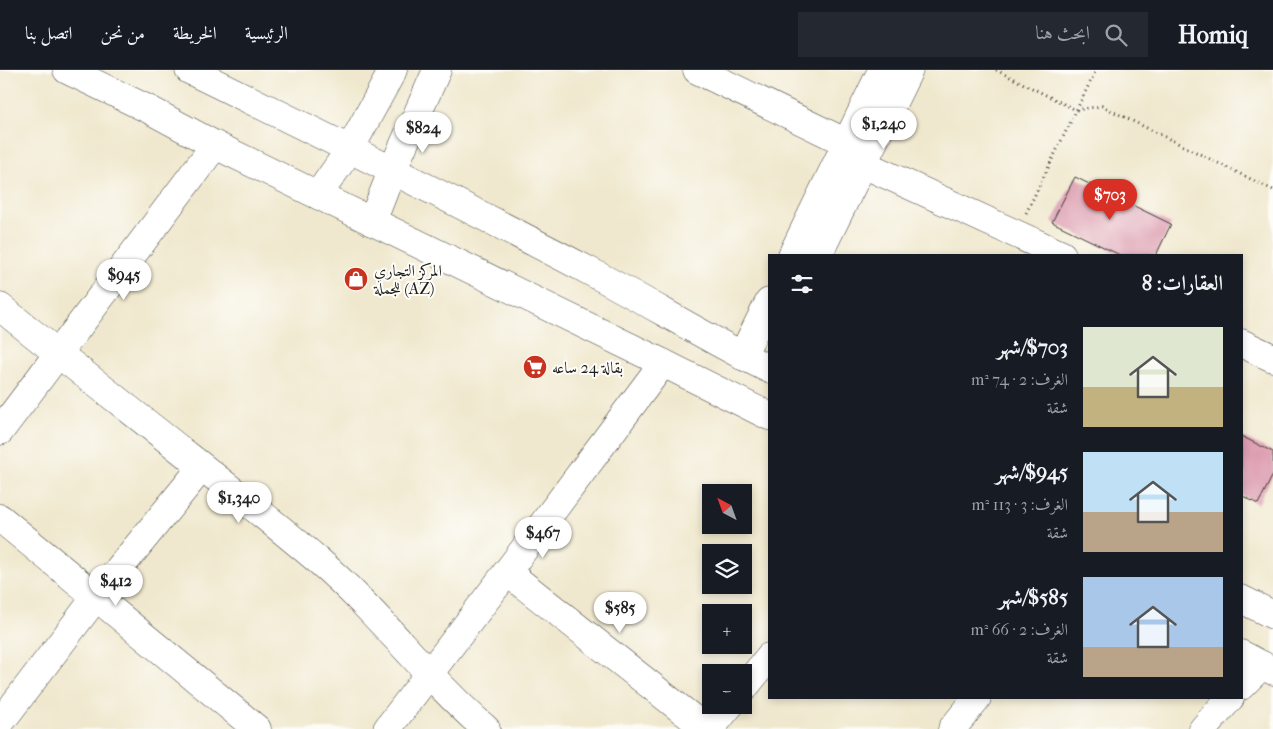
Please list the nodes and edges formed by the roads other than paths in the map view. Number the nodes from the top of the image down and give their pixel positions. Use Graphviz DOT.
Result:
graph roads {
  1 [pos="67,70"];
  2 [pos="189,70"];
  3 [pos="393,70"];
  4 [pos="438,70"];
  5 [pos="697,70"];
  6 [pos="882,70"];
  7 [pos="909,70"];
  8 [pos="847,143"];
  9 [pos="215,145"];
  10 [pos="350,149"];
  11 [pos="863,164"];
  12 [pos="392,170"];
  13 [pos="318,195"];
  14 [pos="372,222"];
  15 [pos="792,254"];
  16 [pos="818,254"];
  17 [pos="1060,254"];
  18 [pos="0,307"];
  19 [pos="768,310"];
  20 [pos="1243,344"];
  21 [pos="58,353"];
  22 [pos="1273,358"];
  23 [pos="663,363"];
  24 [pos="761,363"];
  25 [pos="768,416"];
  26 [pos="0,430"];
  27 [pos="202,467"];
  28 [pos="0,518"];
  29 [pos="507,572"];
  30 [pos="96,598"];
  31 [pos="1243,600"];
  32 [pos="1273,615"];
  33 [pos="768,658"];
  34 [pos="1259,663"];
  35 [pos="428,674"];
  36 [pos="752,678"];
  37 [pos="1243,683"];
  38 [pos="976,699"];
  39 [pos="1229,699"];
  40 [pos="722,714"];
  41 [pos="0,724"];
  42 [pos="257,729"];
  43 [pos="387,729"];
  44 [pos="486,729"];
  45 [pos="706,729"];
  46 [pos="710,729"];
  47 [pos="952,729"];
  48 [pos="1203,729"];
  1 -- 9 [label="street"];
  2 -- 10 [label="street"];
  3 -- 10 [label="street"];
  4 -- 12 [label="street"];
  5 -- 8 [label="street"];
  6 -- 8 [label="street"];
  7 -- 11 [label="street"];
  8 -- 11 [label="street"];
  8 -- 15 [label="street"];
  9 -- 13 [label="street"];
  9 -- 21 [label="street"];
  10 -- 12 [label="street"];
  10 -- 13 [label="street"];
  11 -- 16 [label="street"];
  11 -- 17 [label="street"];
  12 -- 14 [label="street"];
  12 -- 24 [label="street"];
  13 -- 14 [label="street"];
  14 -- 23 [label="street"];
  18 -- 21 [label="street"];
  19 -- 24 [label="street"];
  20 -- 22 [label="street"];
  21 -- 26 [label="street"];
  21 -- 27 [label="street"];
  23 -- 25 [label="street"];
  23 -- 29 [label="street"];
  27 -- 30 [label="street"];
  27 -- 35 [label="street"];
  28 -- 30 [label="street"];
  29 -- 35 [label="street"];
  29 -- 45 [label="street"];
  30 -- 41 [label="street"];
  30 -- 42 [label="street"];
  31 -- 32 [label="street"];
  33 -- 36 [label="street"];
  34 -- 37 [label="street"];
  35 -- 43 [label="street"];
  35 -- 44 [label="street"];
  38 -- 47 [label="street"];
  39 -- 48 [label="street"];
  40 -- 46 [label="street"];
}
